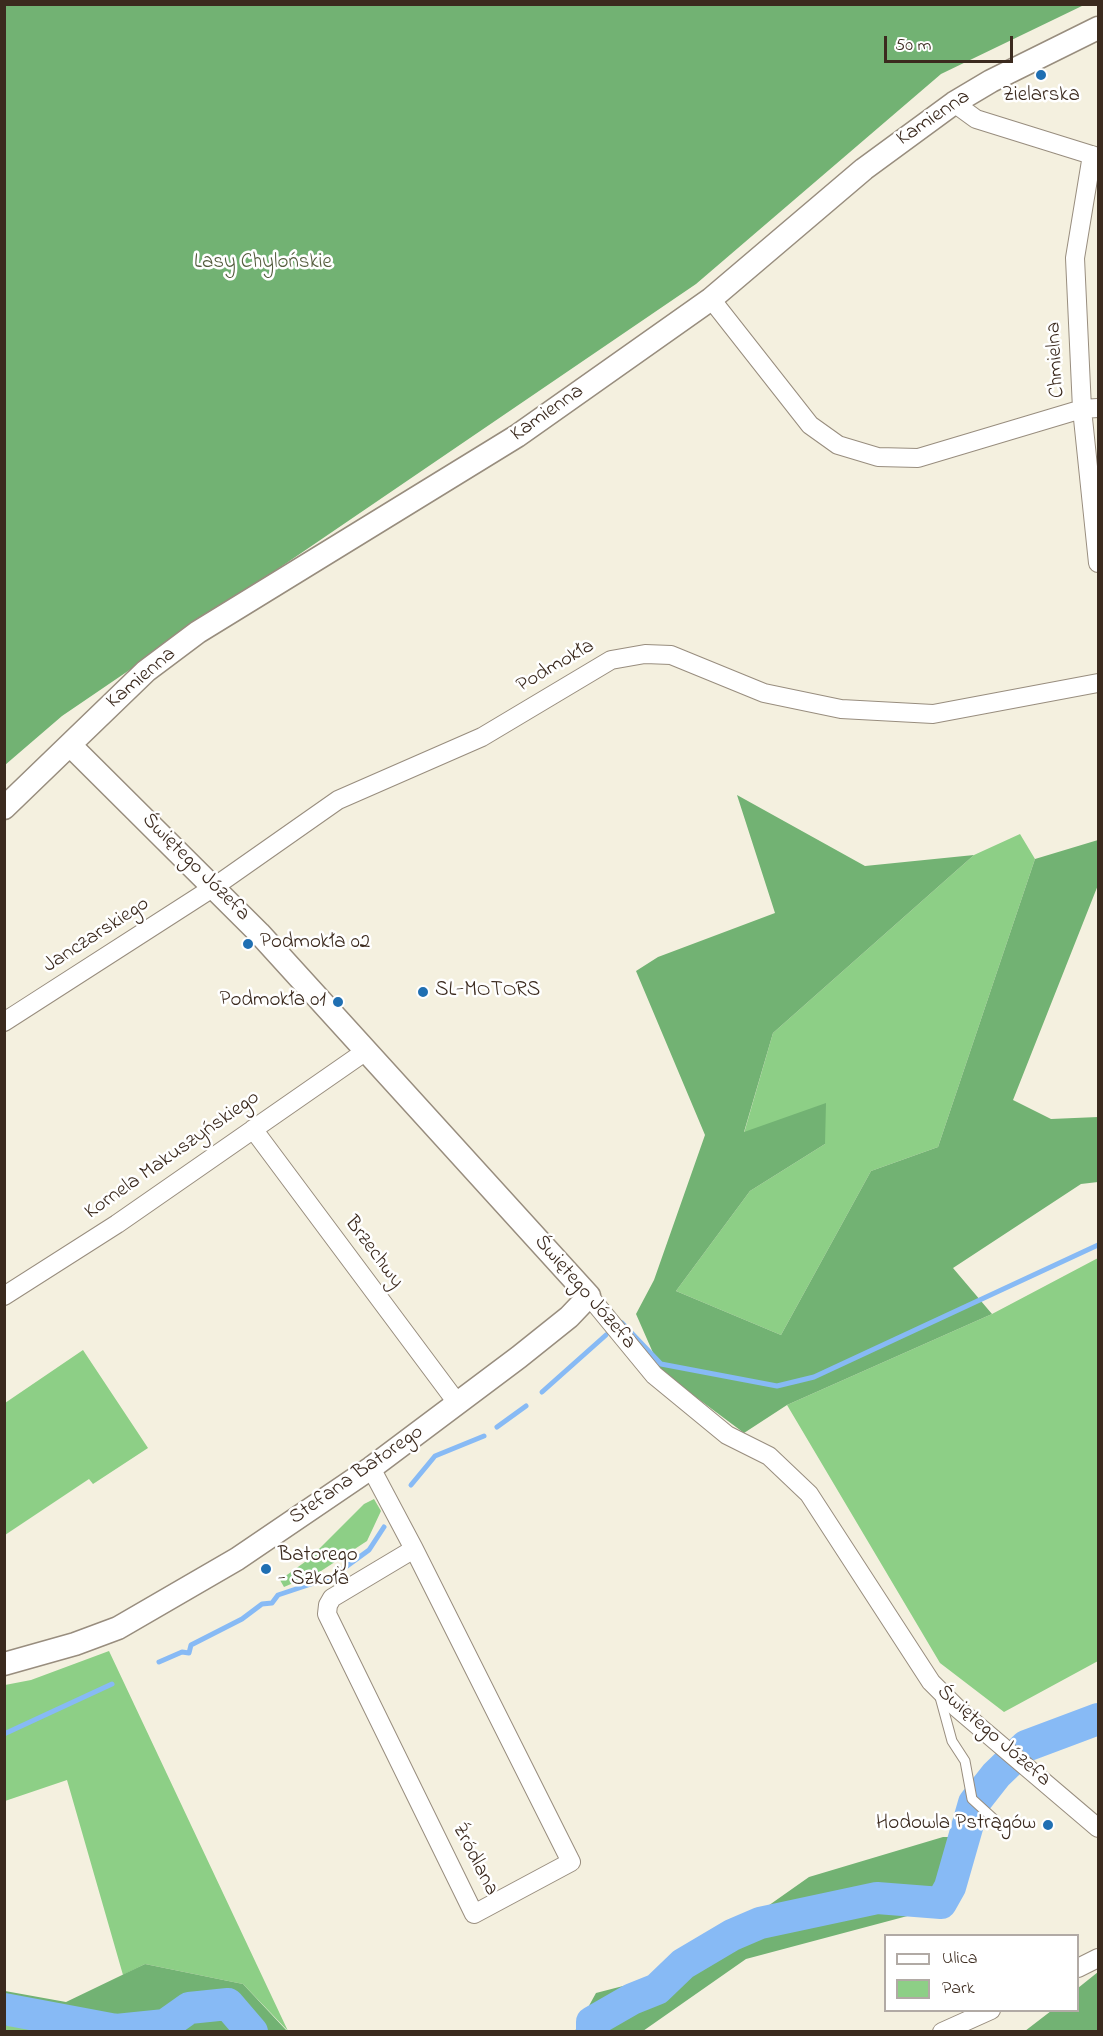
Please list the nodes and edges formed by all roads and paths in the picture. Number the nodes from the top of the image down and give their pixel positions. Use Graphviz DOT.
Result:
graph roads {
  1 [pos="1098,28"];
  2 [pos="954,103"];
  3 [pos="1095,156"];
  4 [pos="711,299"];
  5 [pos="1090,409"];
  6 [pos="1098,563"];
  7 [pos="1098,683"];
  8 [pos="70,745"];
  9 [pos="4,808"];
  10 [pos="214,887"];
  11 [pos="4,1022"];
  12 [pos="366,1051"];
  13 [pos="253,1128"];
  14 [pos="4,1296"];
  15 [pos="589,1296"];
  16 [pos="458,1404"];
  17 [pos="371,1468"];
  18 [pos="414,1549"];
  19 [pos="4,1664"];
  20 [pos="938,1689"];
  21 [pos="1098,1828"];
  22 [pos="1006,1831"];
  23 [pos="1098,1958"];
  24 [pos="1079,1967"];
  25 [pos="986,2012"];
  26 [pos="942,2031"];
  1 -- 2 [label="street, Kamienna"];
  2 -- 3 [label="street"];
  2 -- 4 [label="street, Kamienna"];
  3 -- 5 [label="street, Chmielna"];
  4 -- 5 [label="street"];
  4 -- 8 [label="street, Kamienna"];
  5 -- 6 [label="street, Chmielna"];
  7 -- 10 [label="street, Podmokła"];
  8 -- 9 [label="street, Kamienna"];
  8 -- 10 [label="street, Świętego Józefa"];
  10 -- 11 [label="street, Janczarskiego"];
  10 -- 12 [label="street, Świętego Józefa"];
  12 -- 13 [label="street, Kornela Makuszyńskiego"];
  12 -- 15 [label="street, Świętego Józefa"];
  13 -- 14 [label="street, Kornela Makuszyńskiego"];
  13 -- 16 [label="street, Brzechwy"];
  15 -- 16 [label="street, Stefana Batorego"];
  15 -- 20 [label="street, Świętego Józefa"];
  16 -- 17 [label="street, Stefana Batorego"];
  17 -- 18 [label="street, Źródlana"];
  17 -- 19 [label="street, Stefana Batorego"];
  18 -- 18 [label="street, Źródlana"];
  20 -- 21 [label="street, Świętego Józefa"];
  20 -- 22 [label="lane"];
  23 -- 24 [label="street"];
  25 -- 26 [label="street"];
}
